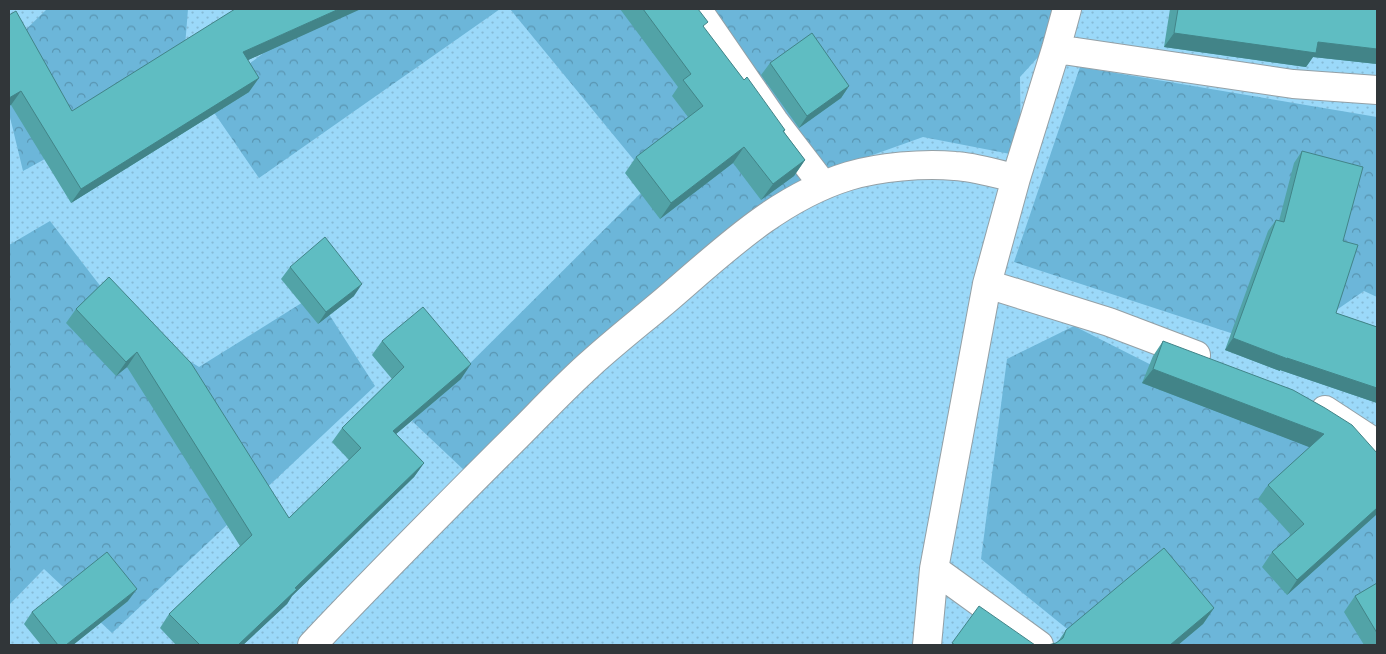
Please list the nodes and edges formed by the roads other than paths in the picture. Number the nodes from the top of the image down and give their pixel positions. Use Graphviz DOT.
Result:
graph roads {
  1 [pos="697,9"];
  2 [pos="1067,9"];
  3 [pos="1056,50"];
  4 [pos="1377,90"];
  5 [pos="1016,178"];
  6 [pos="823,185"];
  7 [pos="987,284"];
  8 [pos="1219,364"];
  9 [pos="1306,400"];
  10 [pos="1377,444"];
  11 [pos="934,569"];
  12 [pos="312,645"];
  13 [pos="927,645"];
  14 [pos="1039,645"];
  1 -- 6 [label="street"];
  2 -- 3 [label="street"];
  3 -- 4 [label="street"];
  3 -- 5 [label="street"];
  5 -- 6 [label="street"];
  5 -- 7 [label="street"];
  6 -- 12 [label="street"];
  7 -- 8 [label="street"];
  7 -- 11 [label="street"];
  9 -- 10 [label="street"];
  11 -- 13 [label="street"];
  11 -- 14 [label="street"];
}
